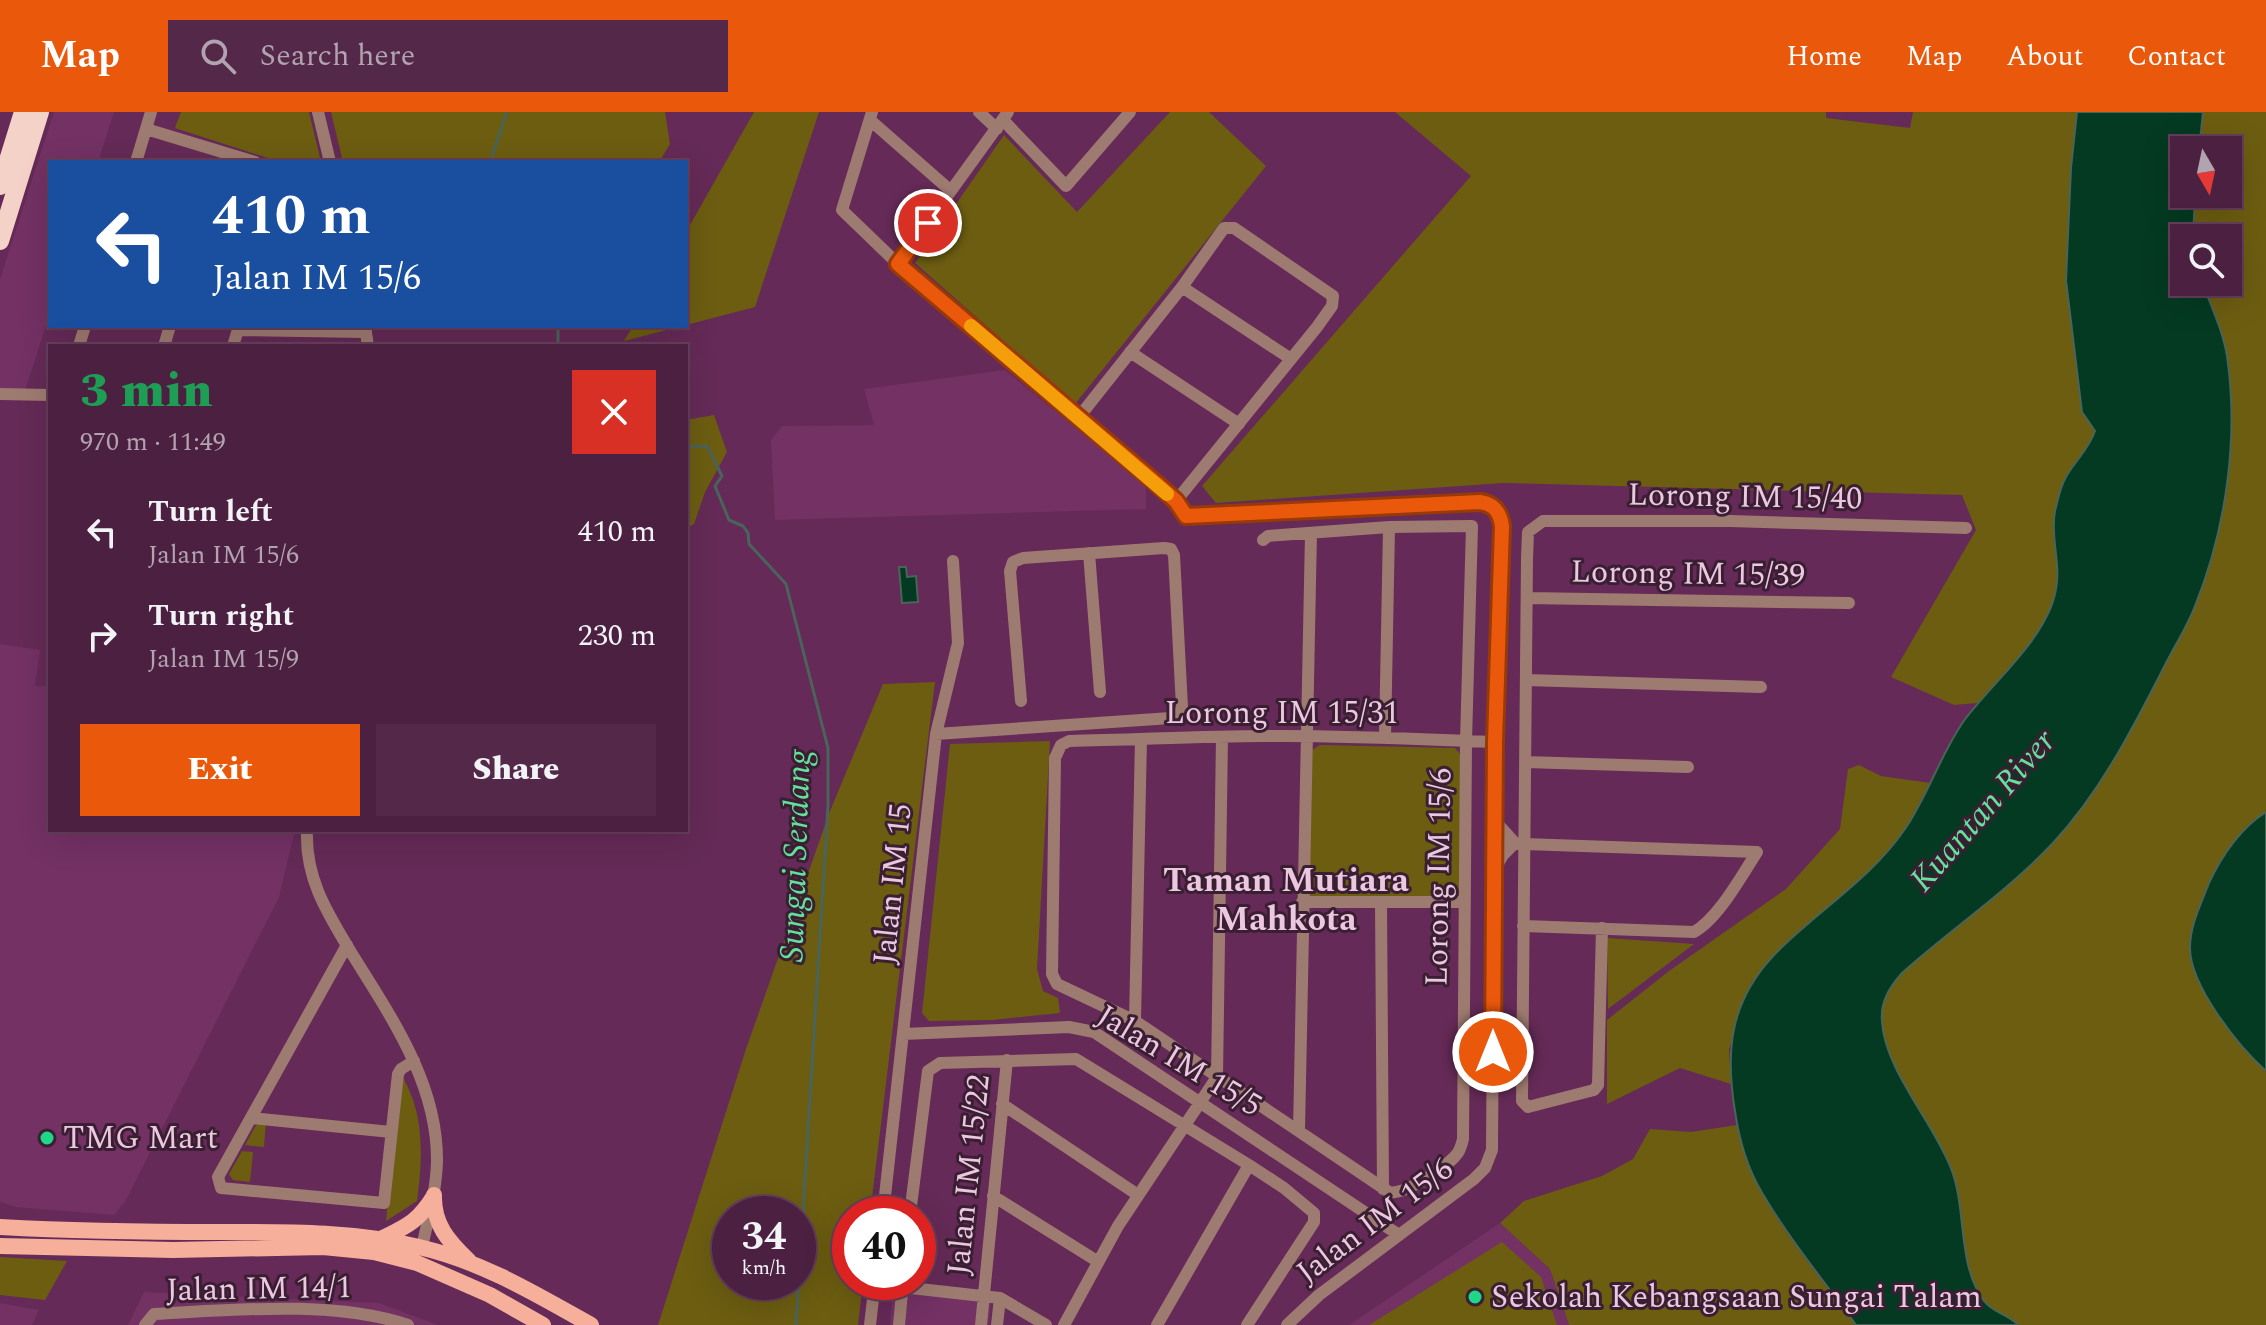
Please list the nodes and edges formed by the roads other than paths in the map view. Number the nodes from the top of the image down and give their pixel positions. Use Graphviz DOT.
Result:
graph roads {
  1 [pos="23,112"];
  2 [pos="40,112"];
  3 [pos="151,112"];
  4 [pos="318,112"];
  5 [pos="979,112"];
  6 [pos="1130,112"];
  7 [pos="871,116"];
  8 [pos="1002,120"];
  9 [pos="146,129"];
  10 [pos="222,157"];
  11 [pos="137,160"];
  12 [pos="242,160"];
  13 [pos="330,160"];
  14 [pos="0,186"];
  15 [pos="951,191"];
  16 [pos="0,241"];
  17 [pos="898,264"];
  18 [pos="1182,287"];
  19 [pos="238,328"];
  20 [pos="365,329"];
  21 [pos="1130,352"];
  22 [pos="1291,359"];
  23 [pos="0,394"];
  24 [pos="48,395"];
  25 [pos="1079,417"];
  26 [pos="1239,424"];
  27 [pos="1176,501"];
  28 [pos="1389,527"];
  29 [pos="1966,528"];
  30 [pos="1311,533"];
  31 [pos="1263,540"];
  32 [pos="1089,553"];
  33 [pos="953,561"];
  34 [pos="1527,598"];
  35 [pos="1849,603"];
  36 [pos="1526,680"];
  37 [pos="1761,687"];
  38 [pos="1100,692"];
  39 [pos="1021,701"];
  40 [pos="936,734"];
  41 [pos="1306,736"];
  42 [pos="1222,737"];
  43 [pos="1385,738"];
  44 [pos="1141,739"];
  45 [pos="1466,741"];
  46 [pos="1495,742"];
  47 [pos="1525,762"];
  48 [pos="1688,767"];
  49 [pos="1495,821"];
  50 [pos="307,832"];
  51 [pos="1494,843"];
  52 [pos="1520,843"];
  53 [pos="1494,870"];
  54 [pos="1302,902"];
  55 [pos="1381,902"];
  56 [pos="1465,902"];
  57 [pos="1523,926"];
  58 [pos="1602,928"];
  59 [pos="347,945"];
  60 [pos="1135,1021"];
  61 [pos="903,1034"];
  62 [pos="1007,1060"];
  63 [pos="414,1061"];
  64 [pos="1217,1077"];
  65 [pos="1201,1101"];
  66 [pos="1002,1104"];
  67 [pos="251,1118"];
  68 [pos="1185,1124"];
  69 [pos="1299,1131"];
  70 [pos="391,1132"];
  71 [pos="1249,1165"];
  72 [pos="1390,1191"];
  73 [pos="434,1195"];
  74 [pos="1138,1195"];
  75 [pos="885,1196"];
  76 [pos="912,1196"];
  77 [pos="993,1196"];
  78 [pos="0,1227"];
  79 [pos="1399,1235"];
  80 [pos="381,1239"];
  81 [pos="0,1246"];
  82 [pos="422,1247"];
  83 [pos="1097,1261"];
  84 [pos="473,1264"];
  85 [pos="452,1278"];
  86 [pos="936,1289"];
  87 [pos="1319,1295"];
  88 [pos="984,1296"];
  89 [pos="1000,1298"];
  90 [pos="873,1300"];
  91 [pos="901,1300"];
  92 [pos="376,1320"];
  93 [pos="145,1325"];
  94 [pos="408,1325"];
  95 [pos="543,1325"];
  96 [pos="591,1325"];
  97 [pos="870,1325"];
  98 [pos="899,1325"];
  99 [pos="981,1325"];
  100 [pos="997,1325"];
  101 [pos="1046,1325"];
  102 [pos="1064,1325"];
  103 [pos="1157,1325"];
  104 [pos="1247,1325"];
  105 [pos="1287,1325"];
  106 [pos="1295,1325"];
  1 -- 14 [label="highway"];
  2 -- 16 [label="highway"];
  3 -- 9 [label="street"];
  4 -- 13 [label="street"];
  5 -- 8 [label="street"];
  6 -- 8 [label="street"];
  7 -- 15 [label="street"];
  7 -- 17 [label="street"];
  8 -- 15 [label="street"];
  9 -- 10 [label="street"];
  9 -- 11 [label="street"];
  10 -- 12 [label="street"];
  15 -- 17 [label="street"];
  17 -- 25 [label="street"];
  18 -- 21 [label="street"];
  18 -- 22 [label="street"];
  18 -- 22 [label="street"];
  19 -- 20 [label="street"];
  21 -- 25 [label="street"];
  21 -- 26 [label="street"];
  22 -- 26 [label="street"];
  23 -- 24 [label="street"];
  25 -- 27 [label="street"];
  26 -- 27 [label="street"];
  27 -- 46 [label="street, Jalan IM 15/6"];
  28 -- 30 [label="street"];
  28 -- 43 [label="street"];
  28 -- 45 [label="street, Lorong IM 15/6"];
  29 -- 34 [label="street, Lorong IM 15/40"];
  30 -- 31 [label="street"];
  30 -- 41 [label="street"];
  32 -- 38 [label="street"];
  32 -- 39 [label="street"];
  32 -- 40 [label="street"];
  33 -- 40 [label="street, Jalan IM 15"];
  34 -- 35 [label="street, Lorong IM 15/39"];
  34 -- 36 [label="street"];
  36 -- 37 [label="street"];
  36 -- 47 [label="street"];
  40 -- 61 [label="street, Jalan IM 15"];
  41 -- 42 [label="street, Lorong IM 15/31"];
  41 -- 43 [label="street, Lorong IM 15/31"];
  41 -- 54 [label="street"];
  42 -- 44 [label="street, Lorong IM 15/31"];
  42 -- 64 [label="street"];
  43 -- 45 [label="street, Lorong IM 15/31"];
  44 -- 60 [label="street"];
  44 -- 60 [label="street, Lorong IM 15/31"];
  45 -- 46 [label="street, Lorong IM 15/31"];
  45 -- 56 [label="street, Lorong IM 15/6"];
  46 -- 49 [label="street, Jalan IM 15/6"];
  47 -- 48 [label="street"];
  47 -- 52 [label="street"];
  49 -- 51 [label="street, Jalan IM 15/6"];
  49 -- 52 [label="street"];
  50 -- 59 [label="street"];
  51 -- 52 [label="street"];
  51 -- 53 [label="street, Jalan IM 15/6"];
  52 -- 53 [label="street"];
  52 -- 57 [label="street"];
  52 -- 58 [label="street"];
  53 -- 79 [label="street, Jalan IM 15/6"];
  54 -- 55 [label="street"];
  54 -- 69 [label="street"];
  55 -- 56 [label="street"];
  55 -- 72 [label="street"];
  56 -- 72 [label="street, Lorong IM 15/6"];
  57 -- 58 [label="street"];
  57 -- 58 [label="street"];
  59 -- 63 [label="street"];
  59 -- 67 [label="street"];
  60 -- 64 [label="street"];
  61 -- 65 [label="street, Jalan IM 15/5"];
  61 -- 75 [label="street, Jalan IM 15"];
  62 -- 66 [label="street, Jalan IM 15/22"];
  62 -- 68 [label="street"];
  62 -- 76 [label="street"];
  63 -- 70 [label="street"];
  63 -- 73 [label="street"];
  64 -- 65 [label="street"];
  64 -- 69 [label="street"];
  65 -- 68 [label="street"];
  65 -- 79 [label="street, Jalan IM 15/5"];
  66 -- 74 [label="street"];
  66 -- 77 [label="street, Jalan IM 15/22"];
  67 -- 70 [label="street"];
  67 -- 70 [label="street"];
  68 -- 71 [label="street"];
  68 -- 74 [label="street"];
  69 -- 72 [label="street"];
  71 -- 103 [label="street"];
  71 -- 104 [label="street, Jalan IM 15/6"];
  73 -- 80 [label="main road"];
  73 -- 82 [label="street"];
  73 -- 84 [label="main road"];
  74 -- 83 [label="street"];
  77 -- 83 [label="street"];
  77 -- 88 [label="street, Jalan IM 15/22"];
  78 -- 80 [label="main road"];
  79 -- 87 [label="street, Jalan IM 15/6"];
  80 -- 82 [label="main road"];
  81 -- 85 [label="main road"];
  82 -- 84 [label="main road"];
  82 -- 85 [label="main road"];
  83 -- 102 [label="street"];
  84 -- 96 [label="main road"];
  85 -- 95 [label="main road"];
  86 -- 88 [label="street, Jalan IM 15/22"];
  87 -- 105 [label="street, Jalan IM 15/6"];
  87 -- 106 [label="street"];
  88 -- 89 [label="street, Jalan IM 15/22"];
  88 -- 99 [label="street"];
  89 -- 100 [label="street"];
  89 -- 101 [label="street, Jalan IM 15/22"];
  90 -- 97 [label="street"];
  91 -- 98 [label="street"];
  92 -- 93 [label="street, Jalan IM 14/1"];
  92 -- 94 [label="street, Jalan IM 14/1"];
}
